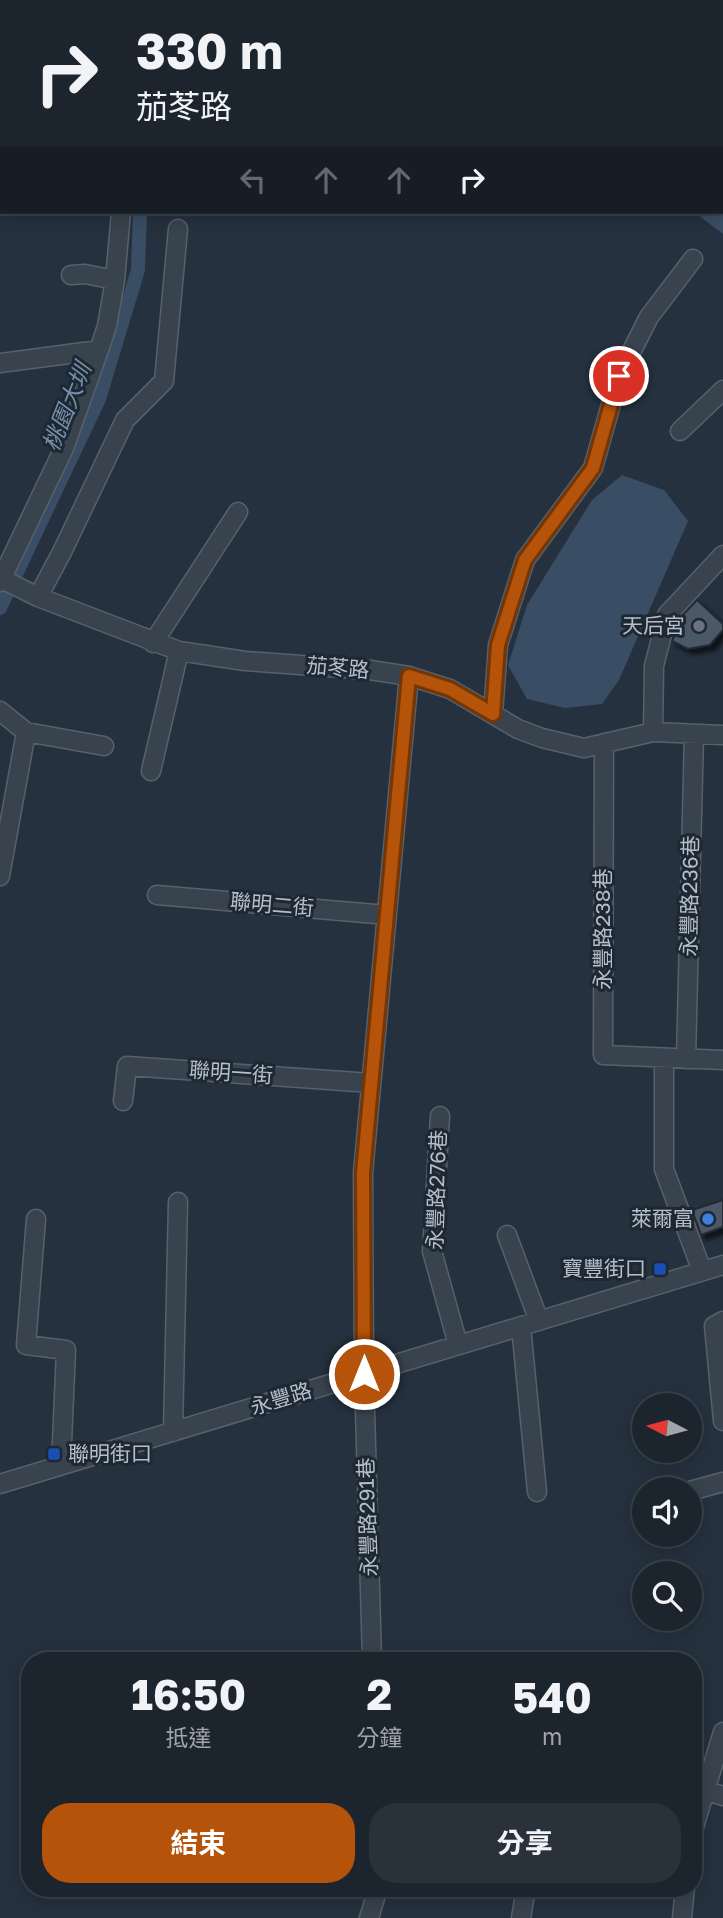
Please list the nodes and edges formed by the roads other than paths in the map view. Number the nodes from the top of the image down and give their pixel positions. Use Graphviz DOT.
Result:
graph roads {
  1 [pos="121,214"];
  2 [pos="178,229"];
  3 [pos="693,259"];
  4 [pos="71,275"];
  5 [pos="116,280"];
  6 [pos="99,350"];
  7 [pos="0,363"];
  8 [pos="723,390"];
  9 [pos="680,431"];
  10 [pos="238,512"];
  11 [pos="723,555"];
  12 [pos="2,580"];
  13 [pos="34,595"];
  14 [pos="153,643"];
  15 [pos="179,651"];
  16 [pos="409,676"];
  17 [pos="0,711"];
  18 [pos="493,714"];
  19 [pos="26,732"];
  20 [pos="653,732"];
  21 [pos="694,734"];
  22 [pos="723,735"];
  23 [pos="604,743"];
  24 [pos="104,746"];
  25 [pos="151,771"];
  26 [pos="0,876"];
  27 [pos="158,895"];
  28 [pos="387,915"];
  29 [pos="664,1059"];
  30 [pos="686,1059"];
  31 [pos="723,1060"];
  32 [pos="371,1083"];
  33 [pos="123,1101"];
  34 [pos="440,1116"];
  35 [pos="178,1202"];
  36 [pos="36,1219"];
  37 [pos="508,1235"];
  38 [pos="723,1265"];
  39 [pos="702,1271"];
  40 [pos="539,1321"];
  41 [pos="723,1321"];
  42 [pos="521,1326"];
  43 [pos="458,1345"];
  44 [pos="364,1374"];
  45 [pos="723,1421"];
  46 [pos="173,1432"];
  47 [pos="61,1465"];
  48 [pos="723,1482"];
  49 [pos="0,1484"];
  50 [pos="702,1488"];
  51 [pos="537,1492"];
  52 [pos="372,1652"];
  53 [pos="723,1732"];
  54 [pos="705,1790"];
  55 [pos="723,1796"];
  56 [pos="702,1800"];
  57 [pos="375,1897"];
  58 [pos="524,1897"];
  59 [pos="684,1897"];
  60 [pos="369,1918"];
  61 [pos="521,1918"];
  62 [pos="682,1918"];
  1 -- 5 [label="street"];
  2 -- 13 [label="street"];
  3 -- 18 [label="street"];
  4 -- 5 [label="street"];
  5 -- 6 [label="street"];
  6 -- 7 [label="street"];
  6 -- 12 [label="street"];
  8 -- 9 [label="street"];
  10 -- 14 [label="street"];
  11 -- 20 [label="street"];
  12 -- 13 [label="street, 茄苳路"];
  13 -- 14 [label="street, 茄苳路"];
  14 -- 15 [label="street, 茄苳路"];
  15 -- 16 [label="street, 茄苳路"];
  15 -- 25 [label="street"];
  16 -- 18 [label="street, 茄苳路"];
  16 -- 28 [label="street, 永豐路291巷"];
  17 -- 19 [label="street"];
  18 -- 23 [label="street, 茄苳路"];
  19 -- 24 [label="street"];
  19 -- 26 [label="street"];
  20 -- 21 [label="street, 茄苳路"];
  20 -- 23 [label="street, 茄苳路"];
  21 -- 22 [label="street, 茄苳路"];
  21 -- 30 [label="street, 永豐路236巷"];
  23 -- 29 [label="street, 永豐路238巷"];
  27 -- 28 [label="street, 聯明二街"];
  28 -- 32 [label="street, 永豐路291巷"];
  29 -- 30 [label="street"];
  29 -- 39 [label="street"];
  30 -- 31 [label="street"];
  32 -- 33 [label="street, 聯明一街"];
  32 -- 44 [label="street, 永豐路291巷"];
  34 -- 43 [label="street, 永豐路276巷"];
  35 -- 46 [label="street"];
  36 -- 47 [label="street"];
  37 -- 40 [label="street"];
  38 -- 39 [label="street, 永豐路"];
  39 -- 40 [label="street, 永豐路"];
  40 -- 42 [label="street, 永豐路"];
  41 -- 45 [label="street"];
  42 -- 43 [label="street, 永豐路"];
  42 -- 51 [label="street"];
  43 -- 44 [label="street, 永豐路"];
  44 -- 46 [label="street, 永豐路"];
  44 -- 52 [label="street, 永豐路291巷"];
  46 -- 47 [label="street, 永豐路"];
  47 -- 49 [label="street, 永豐路"];
  48 -- 50 [label="street"];
  53 -- 54 [label="street"];
  54 -- 55 [label="street"];
  54 -- 56 [label="street"];
  57 -- 60 [label="street"];
  58 -- 61 [label="street"];
  59 -- 62 [label="street"];
}
